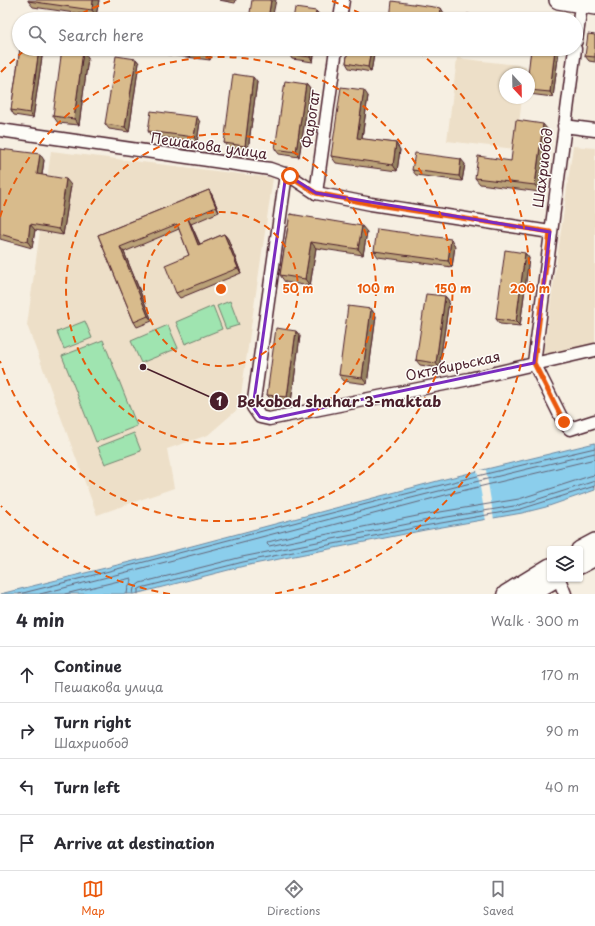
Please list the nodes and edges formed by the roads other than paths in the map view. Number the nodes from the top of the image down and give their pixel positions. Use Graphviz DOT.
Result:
graph roads {
  1 [pos="342,0"];
  2 [pos="558,0"];
  3 [pos="586,3"];
  4 [pos="341,12"];
  5 [pos="583,14"];
  6 [pos="335,56"];
  7 [pos="574,56"];
  8 [pos="564,126"];
  9 [pos="0,130"];
  10 [pos="595,130"];
  11 [pos="286,174"];
  12 [pos="316,193"];
  13 [pos="550,232"];
  14 [pos="595,350"];
  15 [pos="534,363"];
  16 [pos="595,421"];
  17 [pos="595,542"];
  18 [pos="583,548"];
  19 [pos="595,557"];
  20 [pos="583,563"];
  21 [pos="547,569"];
  22 [pos="550,582"];
  23 [pos="560,582"];
  24 [pos="506,594"];
  25 [pos="529,594"];
  26 [pos="564,594"];
  1 -- 4 [label="street"];
  2 -- 3 [label="main road"];
  3 -- 5 [label="street"];
  6 -- 12 [label="street, Фарогат"];
  7 -- 8 [label="street, Шахриобод"];
  8 -- 10 [label="street"];
  8 -- 13 [label="street, Шахриобод"];
  9 -- 11 [label="street, Пешакова улица"];
  11 -- 12 [label="street, Пешакова улица"];
  11 -- 15 [label="street, Октябирьская"];
  12 -- 13 [label="street, Пешакова улица"];
  13 -- 15 [label="street, Шахриобод"];
  14 -- 15 [label="street, Октябирьская"];
  15 -- 16 [label="street"];
  17 -- 18 [label="main road"];
  19 -- 20 [label="main road"];
  21 -- 24 [label="main road"];
  22 -- 25 [label="main road"];
  23 -- 26 [label="street"];
}
